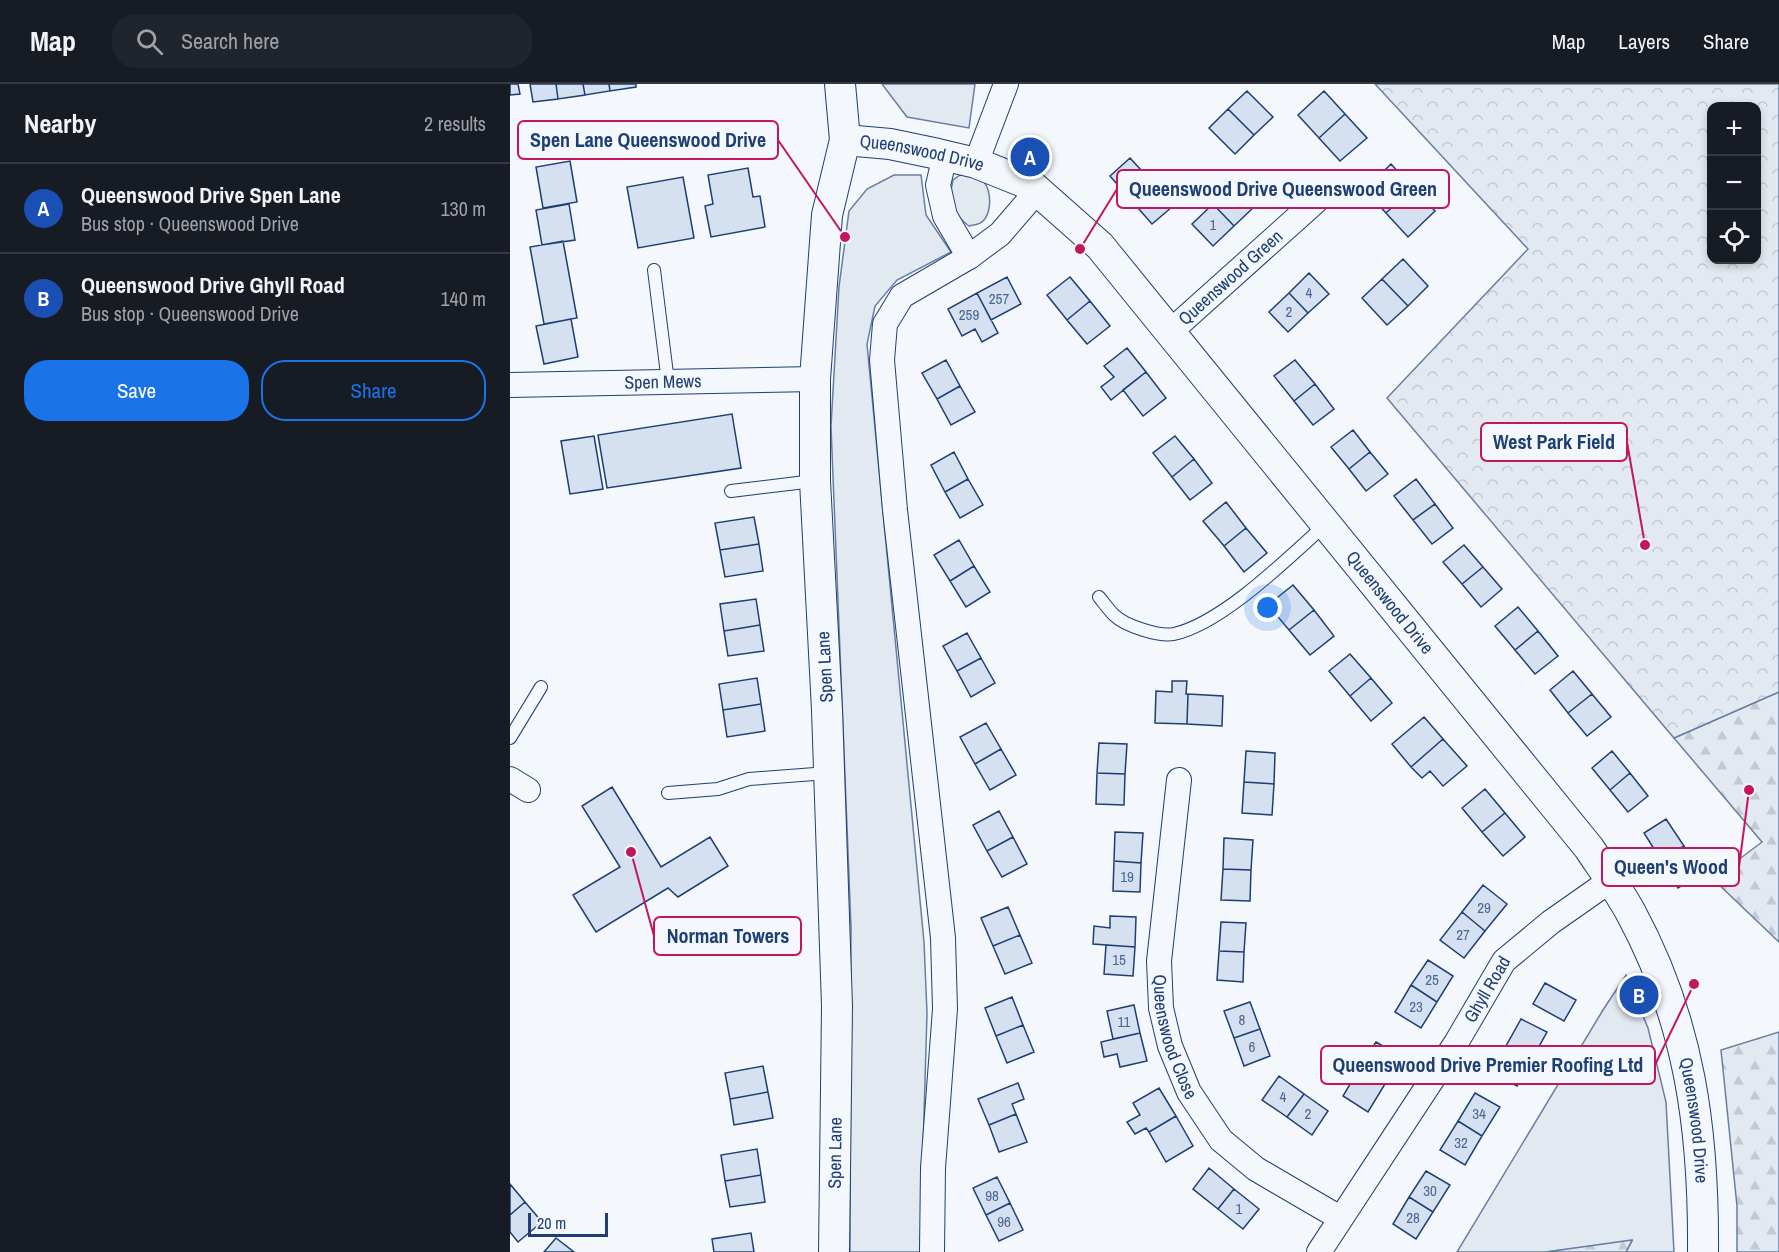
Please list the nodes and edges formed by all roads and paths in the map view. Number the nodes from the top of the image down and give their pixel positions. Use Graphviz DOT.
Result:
graph roads {
  1 [pos="840,84"];
  2 [pos="1006,84"];
  3 [pos="845,140"];
  4 [pos="945,156"];
  5 [pos="976,163"];
  6 [pos="1038,190"];
  7 [pos="1316,201"];
  8 [pos="969,257"];
  9 [pos="654,270"];
  10 [pos="1170,331"];
  11 [pos="815,379"];
  12 [pos="668,382"];
  13 [pos="510,385"];
  14 [pos="815,480"];
  15 [pos="731,491"];
  16 [pos="1327,524"];
  17 [pos="1100,597"];
  18 [pos="541,687"];
  19 [pos="510,738"];
  20 [pos="829,773"];
  21 [pos="1179,780"];
  22 [pos="668,793"];
  23 [pos="1611,880"];
  24 [pos="1340,1218"];
  25 [pos="834,1252"];
  26 [pos="932,1252"];
  27 [pos="1319,1252"];
  28 [pos="1703,1252"];
  1 -- 3 [label="street, Spen Lane"];
  2 -- 5 [label="street"];
  3 -- 4 [label="street, Queenswood Drive"];
  3 -- 11 [label="street, Spen Lane"];
  4 -- 5 [label="street, Queenswood Drive"];
  4 -- 8 [label="street"];
  5 -- 6 [label="street, Queenswood Drive"];
  6 -- 8 [label="street"];
  6 -- 10 [label="street, Queenswood Drive"];
  7 -- 10 [label="street, Queenswood Green"];
  8 -- 26 [label="street"];
  9 -- 12 [label="lane"];
  10 -- 16 [label="street, Queenswood Drive"];
  11 -- 12 [label="street, Spen Mews"];
  11 -- 14 [label="street, Spen Lane"];
  12 -- 13 [label="street, Spen Mews"];
  14 -- 15 [label="lane"];
  14 -- 20 [label="street, Spen Lane"];
  16 -- 17 [label="lane"];
  16 -- 23 [label="street, Queenswood Drive"];
  18 -- 19 [label="lane"];
  20 -- 22 [label="lane"];
  20 -- 25 [label="street, Spen Lane"];
  21 -- 24 [label="street, Queenswood Close"];
  23 -- 24 [label="street, Ghyll Road"];
  23 -- 28 [label="street, Queenswood Drive"];
  24 -- 27 [label="street, Ghyll Road"];
}
